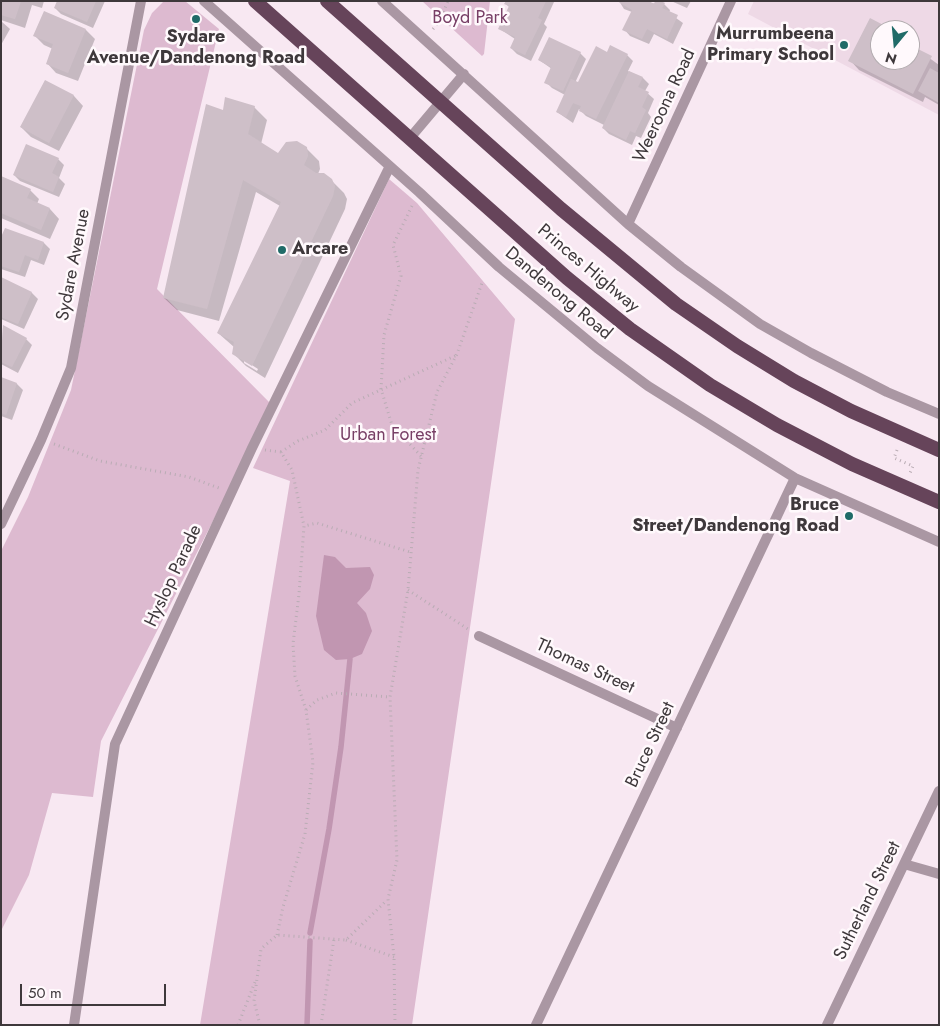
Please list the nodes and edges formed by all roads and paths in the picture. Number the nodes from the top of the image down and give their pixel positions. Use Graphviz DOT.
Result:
graph roads {
  1 [pos="141,1"];
  2 [pos="204,1"];
  3 [pos="255,1"];
  4 [pos="327,1"];
  5 [pos="382,1"];
  6 [pos="448,1"];
  7 [pos="731,1"];
  8 [pos="440,20"];
  9 [pos="464,74"];
  10 [pos="441,102"];
  11 [pos="410,138"];
  12 [pos="389,168"];
  13 [pos="419,192"];
  14 [pos="628,224"];
  15 [pos="482,284"];
  16 [pos="457,354"];
  17 [pos="381,389"];
  18 [pos="939,414"];
  19 [pos="41,440"];
  20 [pos="252,448"];
  21 [pos="898,450"];
  22 [pos="939,450"];
  23 [pos="281,452"];
  24 [pos="421,457"];
  25 [pos="910,474"];
  26 [pos="795,478"];
  27 [pos="231,492"];
  28 [pos="939,502"];
  29 [pos="1,524"];
  30 [pos="304,526"];
  31 [pos="939,542"];
  32 [pos="410,552"];
  33 [pos="408,590"];
  34 [pos="479,636"];
  35 [pos="390,697"];
  36 [pos="306,710"];
  37 [pos="677,728"];
  38 [pos="939,791"];
  39 [pos="904,864"];
  40 [pos="939,874"];
  41 [pos="388,899"];
  42 [pos="277,935"];
  43 [pos="334,939"];
  44 [pos="346,940"];
  45 [pos="394,957"];
  46 [pos="258,977"];
  47 [pos="74,1025"];
  48 [pos="238,1025"];
  49 [pos="260,1025"];
  50 [pos="322,1025"];
  51 [pos="395,1025"];
  52 [pos="536,1025"];
  53 [pos="827,1025"];
  1 -- 19 [label="street, Sydare Avenue"];
  2 -- 12 [label="street, Dandenong Road"];
  3 -- 11 [label="highway, Princes Highway"];
  4 -- 10 [label="highway, Princes Highway"];
  5 -- 9 [label="street"];
  6 -- 8 [label="path"];
  7 -- 14 [label="street, Weeroona Road"];
  9 -- 10 [label="street"];
  9 -- 14 [label="street"];
  10 -- 11 [label="street"];
  10 -- 22 [label="highway, Princes Highway"];
  11 -- 28 [label="highway, Princes Highway"];
  12 -- 13 [label="street, Dandenong Road"];
  12 -- 20 [label="street, Hyslop Parade"];
  13 -- 17 [label="path"];
  13 -- 26 [label="street, Dandenong Road"];
  14 -- 18 [label="street"];
  15 -- 16 [label="path"];
  16 -- 17 [label="path"];
  16 -- 24 [label="path"];
  17 -- 23 [label="path"];
  17 -- 24 [label="path"];
  19 -- 27 [label="path"];
  19 -- 29 [label="street, Sydare Avenue"];
  20 -- 23 [label="path"];
  20 -- 27 [label="street, Hyslop Parade"];
  21 -- 25 [label="path"];
  23 -- 30 [label="path"];
  24 -- 32 [label="path"];
  26 -- 31 [label="street, Dandenong Road"];
  26 -- 37 [label="street, Bruce Street"];
  27 -- 47 [label="street, Hyslop Parade"];
  30 -- 32 [label="path"];
  30 -- 36 [label="path"];
  32 -- 33 [label="path"];
  33 -- 34 [label="path"];
  33 -- 35 [label="path"];
  34 -- 37 [label="street, Thomas Street"];
  35 -- 36 [label="path"];
  35 -- 41 [label="path"];
  36 -- 42 [label="path"];
  37 -- 52 [label="street, Bruce Street"];
  38 -- 39 [label="street, Sutherland Street"];
  39 -- 40 [label="street"];
  39 -- 53 [label="street, Sutherland Street"];
  41 -- 44 [label="path"];
  41 -- 45 [label="path"];
  42 -- 43 [label="path"];
  42 -- 46 [label="path"];
  43 -- 44 [label="path"];
  43 -- 50 [label="path"];
  44 -- 45 [label="path"];
  45 -- 51 [label="path"];
  46 -- 48 [label="path"];
  46 -- 49 [label="path"];
}
